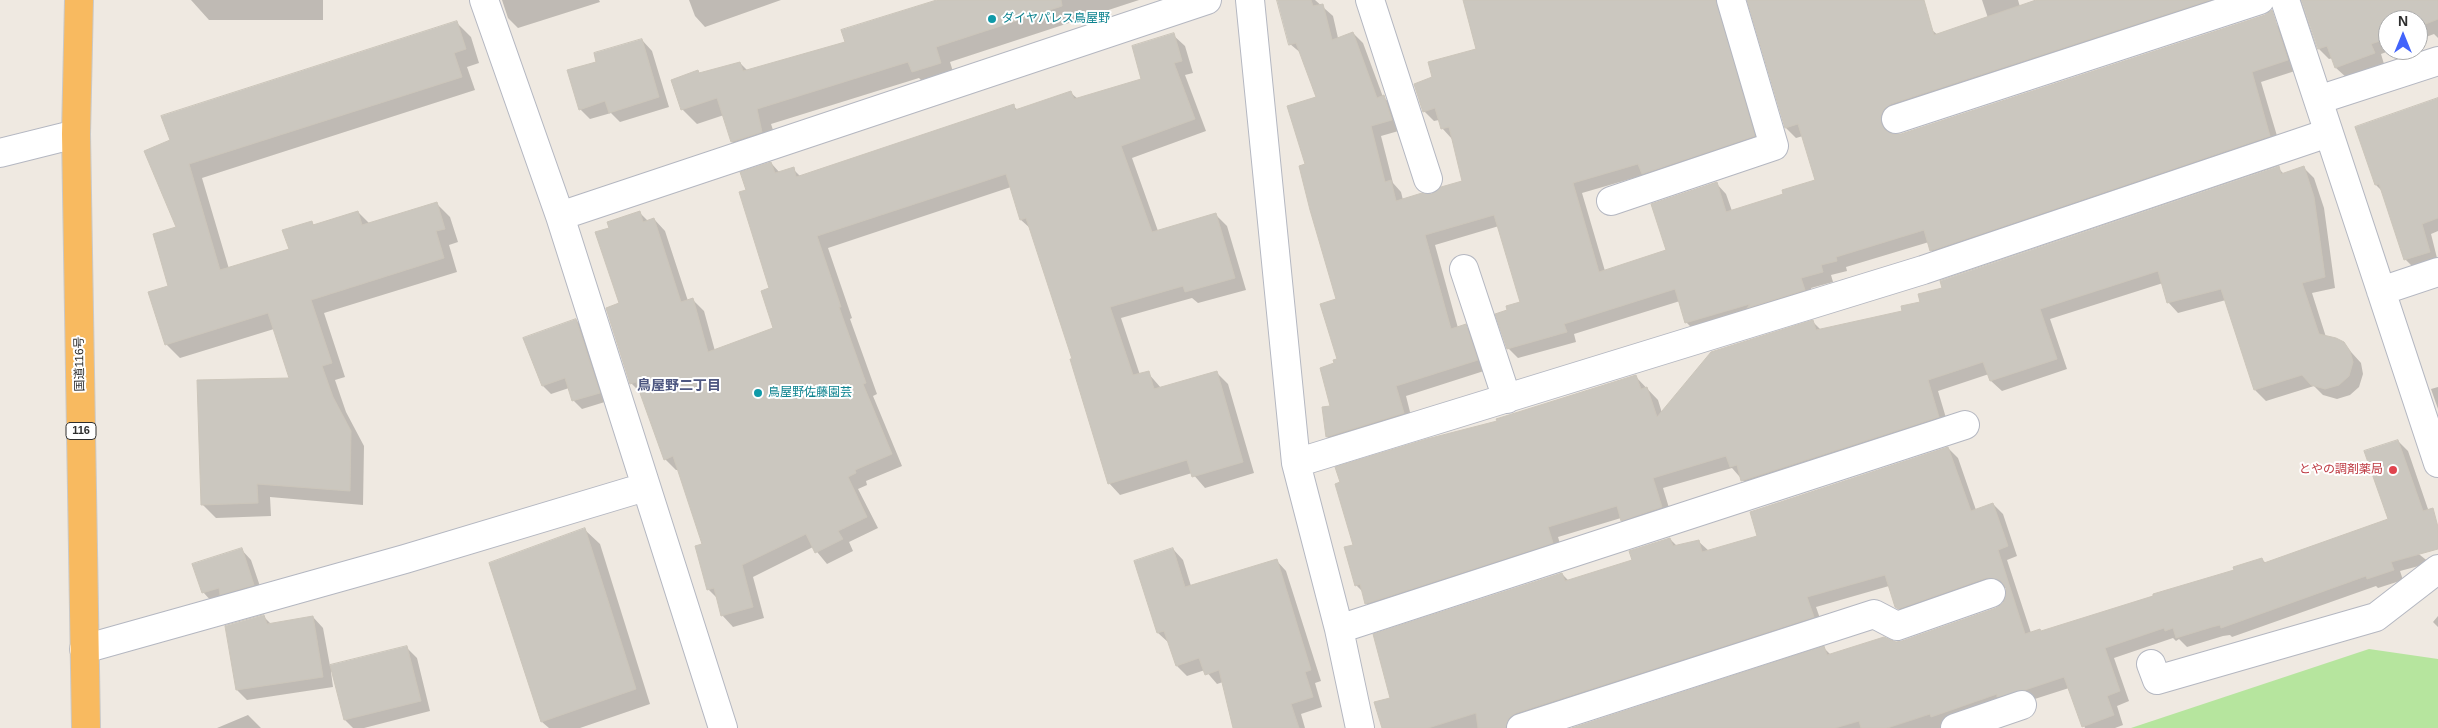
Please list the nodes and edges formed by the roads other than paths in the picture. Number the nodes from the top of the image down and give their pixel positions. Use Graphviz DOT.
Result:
graph roads {
  1 [pos="79,0"];
  2 [pos="484,0"];
  3 [pos="1207,0"];
  4 [pos="1250,0"];
  5 [pos="1370,0"];
  6 [pos="1731,0"];
  7 [pos="2260,0"];
  8 [pos="2285,0"];
  9 [pos="2438,61"];
  10 [pos="2318,100"];
  11 [pos="1896,119"];
  12 [pos="2328,133"];
  13 [pos="76,134"];
  14 [pos="0,153"];
  15 [pos="1428,180"];
  16 [pos="1611,200"];
  17 [pos="560,216"];
  18 [pos="1464,269"];
  19 [pos="2438,272"];
  20 [pos="2381,291"];
  21 [pos="1507,400"];
  22 [pos="1964,425"];
  23 [pos="2438,460"];
  24 [pos="1296,463"];
  25 [pos="646,487"];
  26 [pos="2438,569"];
  27 [pos="1991,593"];
  28 [pos="1339,629"];
  29 [pos="84,649"];
  30 [pos="2151,664"];
  31 [pos="2022,705"];
  32 [pos="86,728"];
  33 [pos="723,728"];
  34 [pos="1360,728"];
  35 [pos="1521,728"];
  36 [pos="1955,728"];
  1 -- 13 [label="highway, 国道116号 / 116"];
  2 -- 17 [label="street"];
  3 -- 17 [label="street"];
  4 -- 24 [label="street"];
  5 -- 15 [label="street"];
  6 -- 16 [label="street"];
  7 -- 11 [label="street"];
  8 -- 10 [label="street"];
  9 -- 10 [label="street"];
  10 -- 12 [label="street"];
  12 -- 20 [label="street"];
  12 -- 21 [label="street"];
  13 -- 14 [label="street"];
  13 -- 29 [label="highway, 国道116号 / 116"];
  17 -- 25 [label="street"];
  18 -- 21 [label="street"];
  19 -- 20 [label="street"];
  20 -- 23 [label="street"];
  21 -- 24 [label="street"];
  22 -- 28 [label="street"];
  24 -- 28 [label="street"];
  25 -- 29 [label="street"];
  25 -- 33 [label="street"];
  26 -- 30 [label="street"];
  27 -- 35 [label="street"];
  28 -- 34 [label="street"];
  29 -- 32 [label="highway, 国道116号 / 116"];
  31 -- 36 [label="street"];
}
